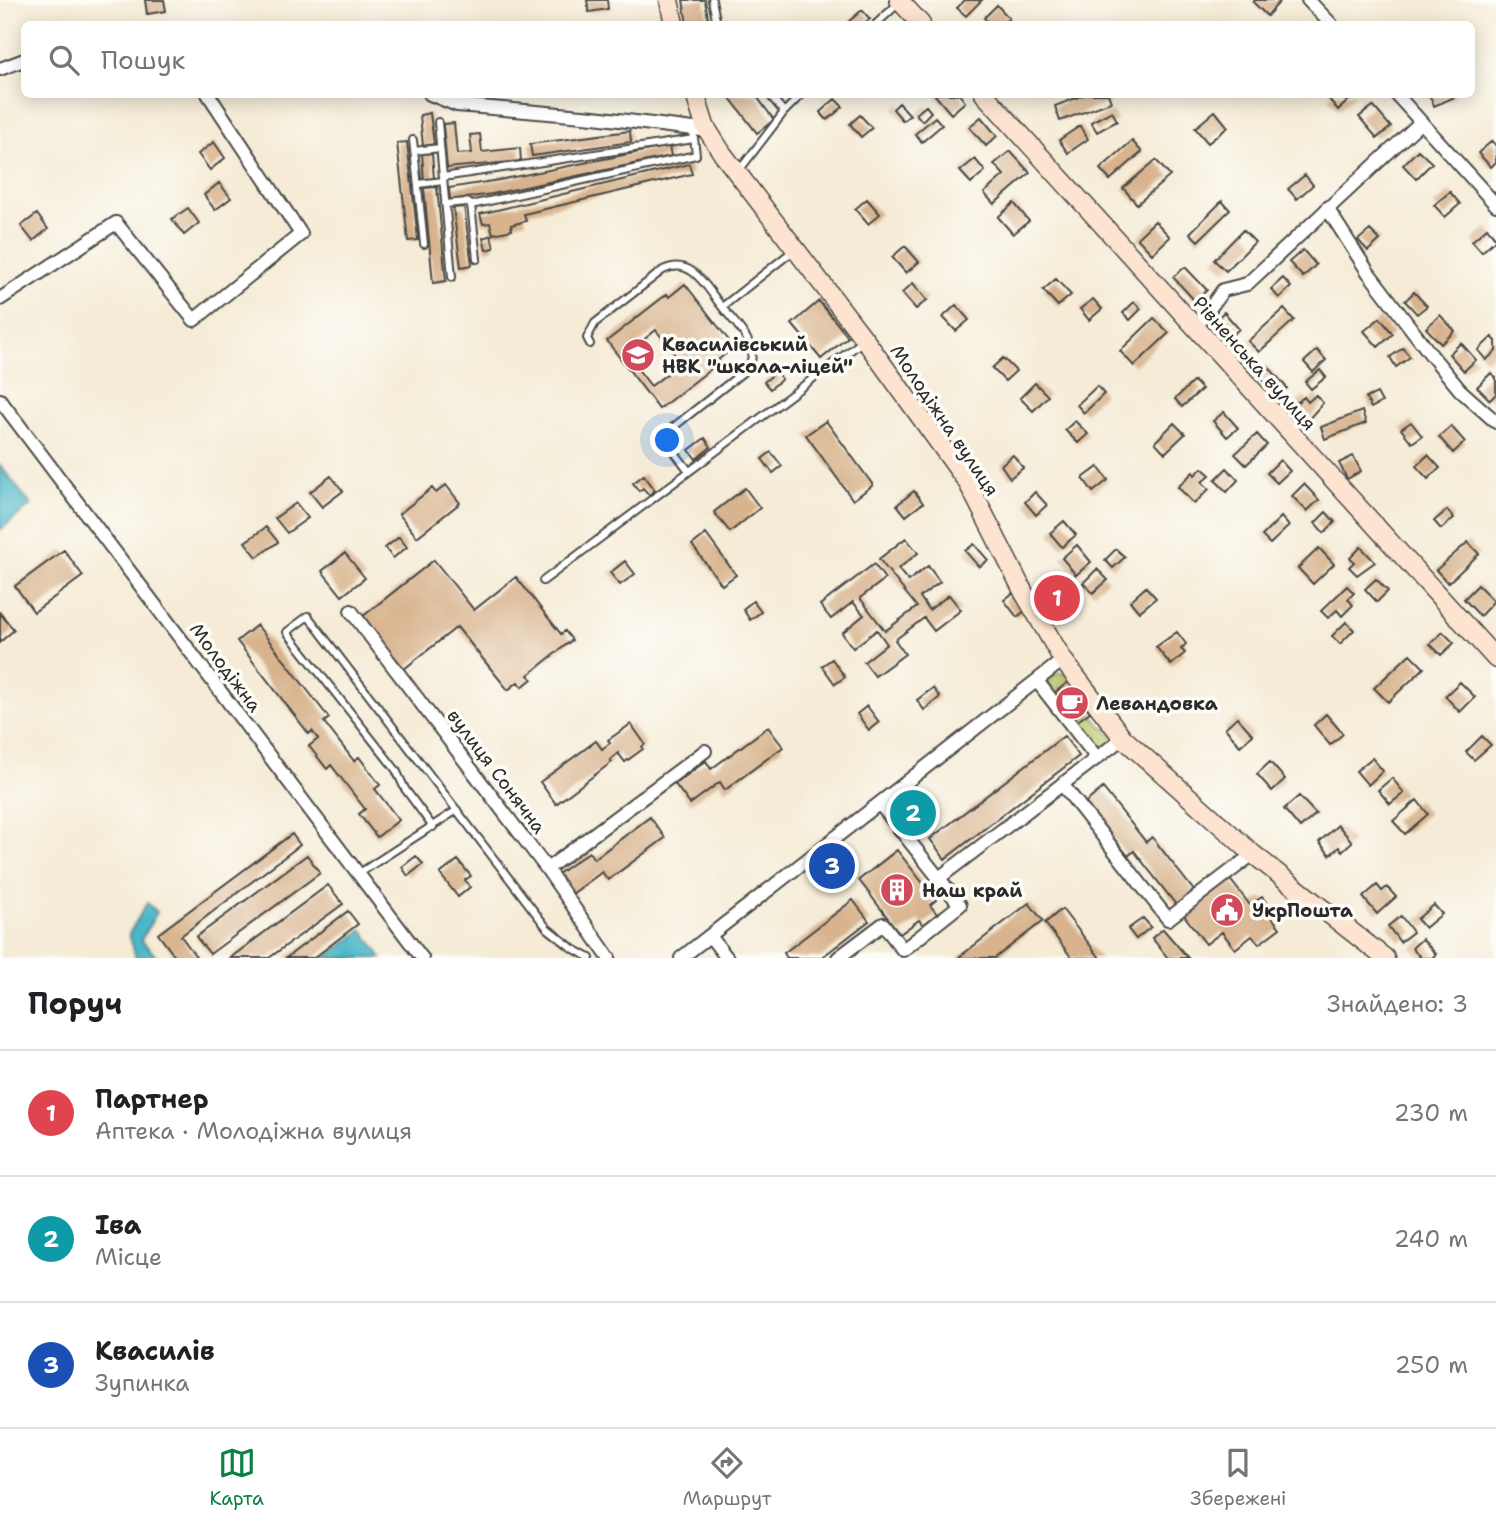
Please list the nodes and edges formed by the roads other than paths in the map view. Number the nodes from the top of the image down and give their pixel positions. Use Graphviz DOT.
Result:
graph roads {
  1 [pos="669,0"];
  2 [pos="712,0"];
  3 [pos="1308,0"];
  4 [pos="900,1"];
  5 [pos="673,21"];
  6 [pos="716,21"];
  7 [pos="879,21"];
  8 [pos="919,21"];
  9 [pos="1328,21"];
  10 [pos="21,61"];
  11 [pos="0,69"];
  12 [pos="211,98"];
  13 [pos="440,98"];
  14 [pos="696,98"];
  15 [pos="772,98"];
  16 [pos="798,98"];
  17 [pos="988,98"];
  18 [pos="1400,98"];
  19 [pos="783,112"];
  20 [pos="438,122"];
  21 [pos="1421,122"];
  22 [pos="699,133"];
  23 [pos="413,140"];
  24 [pos="440,148"];
  25 [pos="414,151"];
  26 [pos="737,174"];
  27 [pos="443,179"];
  28 [pos="418,184"];
  29 [pos="446,204"];
  30 [pos="471,205"];
  31 [pos="1496,205"];
  32 [pos="1327,208"];
  33 [pos="424,244"];
  34 [pos="796,249"];
  35 [pos="477,259"];
  36 [pos="452,277"];
  37 [pos="0,299"];
  38 [pos="722,307"];
  39 [pos="1195,329"];
  40 [pos="865,340"];
  41 [pos="590,344"];
  42 [pos="0,400"];
  43 [pos="1496,422"];
  44 [pos="690,471"];
  45 [pos="543,581"];
  46 [pos="351,611"];
  47 [pos="1496,659"];
  48 [pos="1063,660"];
  49 [pos="1037,681"];
  50 [pos="1123,738"];
  51 [pos="705,751"];
  52 [pos="1097,758"];
  53 [pos="1062,784"];
  54 [pos="880,804"];
  55 [pos="457,810"];
  56 [pos="433,827"];
  57 [pos="1253,854"];
  58 [pos="547,869"];
  59 [pos="358,874"];
  60 [pos="939,878"];
  61 [pos="710,936"];
  62 [pos="422,958"];
  63 [pos="590,958"];
  64 [pos="609,958"];
  65 [pos="681,958"];
  66 [pos="727,958"];
  67 [pos="838,958"];
  68 [pos="1385,958"];
  1 -- 5 [label="street"];
  2 -- 6 [label="lane"];
  3 -- 9 [label="street"];
  4 -- 7 [label="lane"];
  4 -- 8 [label="street"];
  10 -- 11 [label="street"];
  12 -- 37 [label="street"];
  13 -- 22 [label="street"];
  14 -- 22 [label="street, Молодіжна вулиця"];
  15 -- 19 [label="lane"];
  16 -- 19 [label="lane"];
  17 -- 39 [label="street, Рівненська вулиця"];
  18 -- 21 [label="street"];
  19 -- 26 [label="lane"];
  20 -- 24 [label="lane"];
  21 -- 31 [label="street"];
  21 -- 32 [label="street"];
  22 -- 26 [label="street, Молодіжна вулиця"];
  22 -- 27 [label="lane"];
  22 -- 30 [label="lane"];
  23 -- 25 [label="lane"];
  24 -- 25 [label="lane"];
  24 -- 27 [label="lane"];
  25 -- 28 [label="lane"];
  26 -- 34 [label="street, Молодіжна вулиця"];
  27 -- 28 [label="lane"];
  27 -- 29 [label="lane"];
  28 -- 33 [label="lane"];
  29 -- 30 [label="lane"];
  29 -- 36 [label="lane"];
  30 -- 35 [label="lane"];
  32 -- 39 [label="street"];
  32 -- 43 [label="street"];
  34 -- 38 [label="lane"];
  34 -- 40 [label="street, Молодіжна вулиця"];
  38 -- 41 [label="lane"];
  38 -- 44 [label="lane"];
  39 -- 47 [label="street, Рівненська вулиця"];
  40 -- 44 [label="lane"];
  40 -- 48 [label="street, Молодіжна вулиця"];
  42 -- 59 [label="street, Молодіжна"];
  44 -- 45 [label="lane"];
  46 -- 58 [label="street, вулиця Сонячна"];
  48 -- 49 [label="street"];
  48 -- 50 [label="street, Молодіжна вулиця"];
  49 -- 52 [label="street"];
  49 -- 54 [label="street"];
  50 -- 52 [label="street"];
  50 -- 57 [label="street, Молодіжна вулиця"];
  51 -- 58 [label="street"];
  52 -- 53 [label="street"];
  53 -- 57 [label="street"];
  53 -- 60 [label="street"];
  54 -- 60 [label="street"];
  54 -- 61 [label="street"];
  55 -- 56 [label="lane"];
  55 -- 56 [label="lane"];
  55 -- 63 [label="lane"];
  56 -- 59 [label="lane"];
  57 -- 68 [label="street, Молодіжна вулиця"];
  58 -- 64 [label="street, вулиця Сонячна"];
  59 -- 62 [label="street, Молодіжна"];
  60 -- 67 [label="street"];
  61 -- 65 [label="street"];
  61 -- 66 [label="street"];
}
